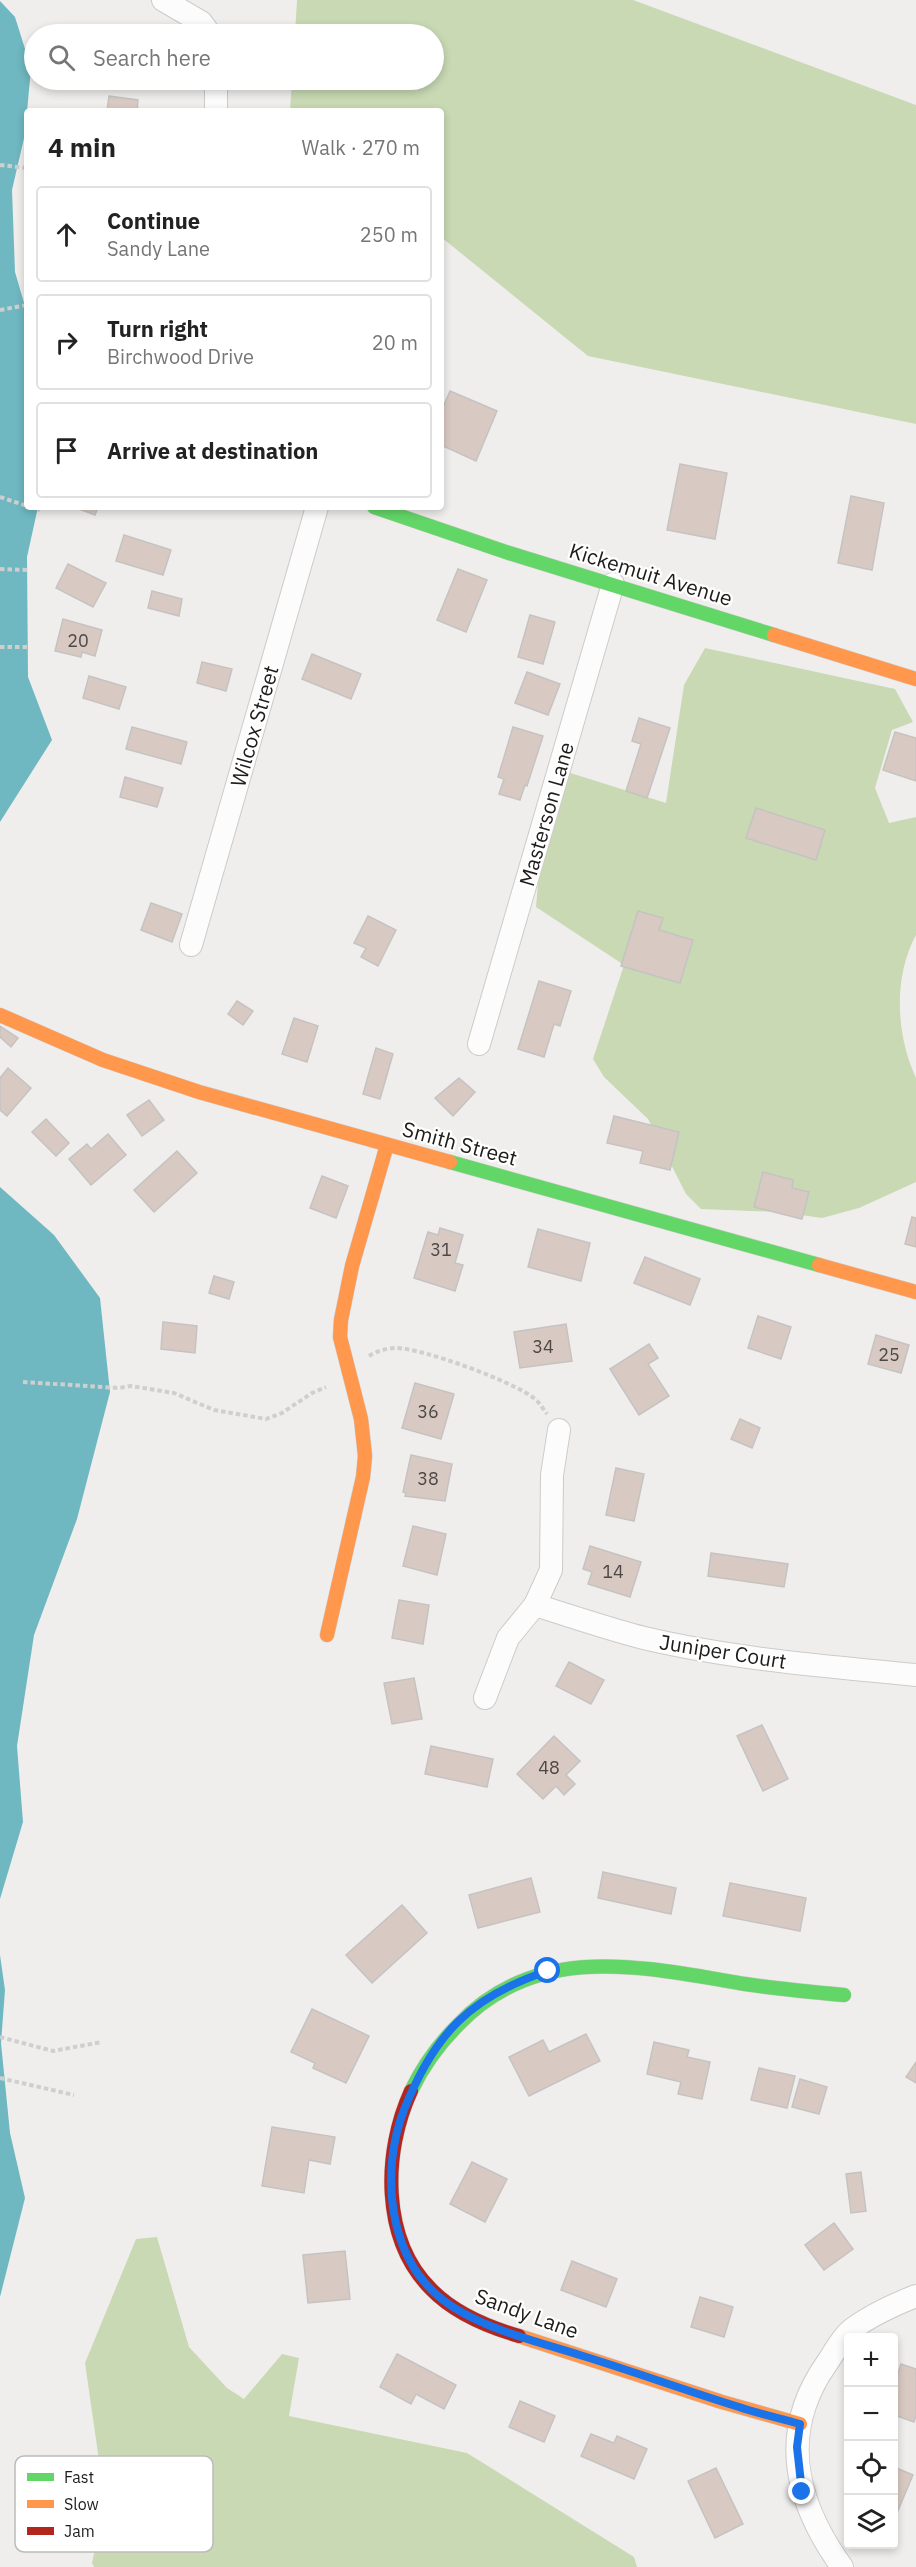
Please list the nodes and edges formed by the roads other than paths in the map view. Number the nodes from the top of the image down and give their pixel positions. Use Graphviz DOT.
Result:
graph roads {
  1 [pos="163,0"];
  2 [pos="202,24"];
  3 [pos="216,90"];
  4 [pos="216,108"];
  5 [pos="316,510"];
  6 [pos="383,510"];
  7 [pos="613,584"];
  8 [pos="916,679"];
  9 [pos="191,945"];
  10 [pos="0,1015"];
  11 [pos="479,1044"];
  12 [pos="387,1145"];
  13 [pos="916,1292"];
  14 [pos="559,1430"];
  15 [pos="535,1605"];
  16 [pos="327,1635"];
  17 [pos="916,1675"];
  18 [pos="485,1698"];
  19 [pos="844,1995"];
  20 [pos="916,2296"];
  21 [pos="800,2424"];
  22 [pos="842,2567"];
  1 -- 2 [label="street"];
  3 -- 4 [label="street"];
  5 -- 9 [label="street, Wilcox Street"];
  6 -- 7 [label="street, Kickemuit Avenue"];
  7 -- 8 [label="street, Kickemuit Avenue"];
  7 -- 11 [label="street, Masterson Lane"];
  10 -- 12 [label="street, Smith Street"];
  12 -- 13 [label="street, Smith Street"];
  12 -- 16 [label="street"];
  14 -- 15 [label="street"];
  15 -- 17 [label="street, Juniper Court"];
  15 -- 18 [label="street"];
  19 -- 21 [label="street, Sandy Lane"];
  20 -- 21 [label="street"];
  21 -- 22 [label="street"];
}
